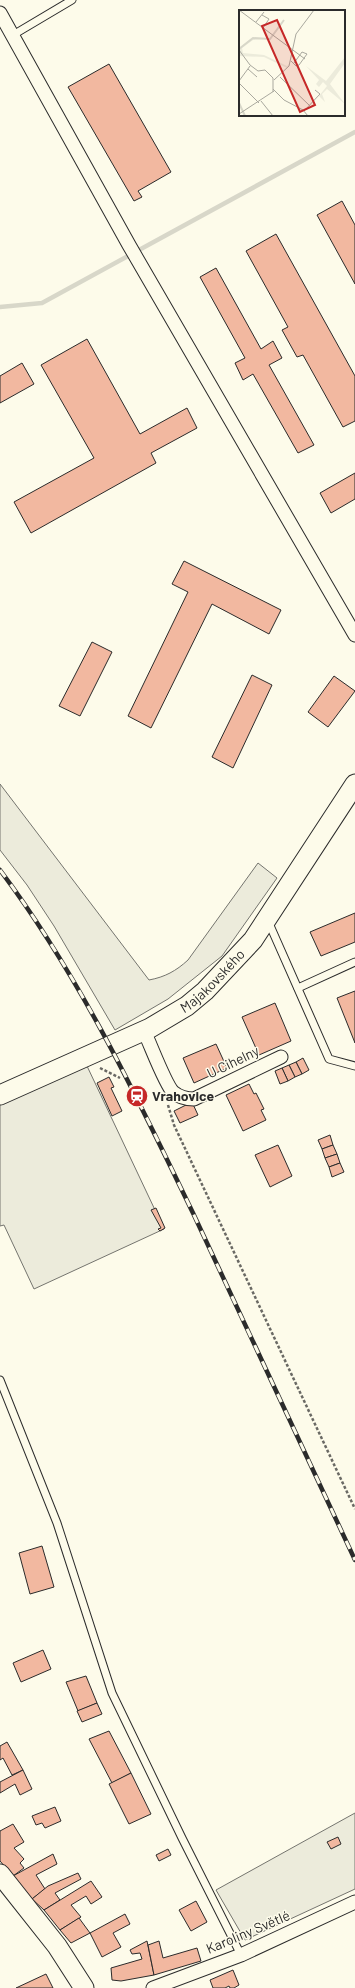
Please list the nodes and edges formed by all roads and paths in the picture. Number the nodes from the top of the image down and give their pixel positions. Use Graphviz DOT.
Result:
graph roads {
  1 [pos="72,0"];
  2 [pos="0,13"];
  3 [pos="13,35"];
  4 [pos="355,635"];
  5 [pos="355,784"];
  6 [pos="267,919"];
  7 [pos="355,962"];
  8 [pos="298,988"];
  9 [pos="144,1031"];
  10 [pos="281,1057"];
  11 [pos="355,1066"];
  12 [pos="172,1090"];
  13 [pos="0,1095"];
  14 [pos="0,1380"];
  15 [pos="355,1509"];
  16 [pos="0,1874"];
  17 [pos="355,1902"];
  18 [pos="241,1954"];
  19 [pos="84,1988"];
  20 [pos="153,1988"];
  1 -- 3 [label="lane"];
  2 -- 3 [label="street"];
  3 -- 4 [label="street"];
  5 -- 6 [label="street, Majakovského"];
  6 -- 8 [label="lane"];
  6 -- 9 [label="street, Majakovského"];
  7 -- 8 [label="lane"];
  8 -- 11 [label="lane"];
  9 -- 12 [label="street"];
  9 -- 13 [label="street, Majakovského"];
  10 -- 12 [label="street, U Cihelny"];
  12 -- 15 [label="path"];
  14 -- 18 [label="lane"];
  16 -- 19 [label="street"];
  17 -- 18 [label="street, Karoliny Světlé"];
  18 -- 20 [label="street, Karoliny Světlé"];
}
